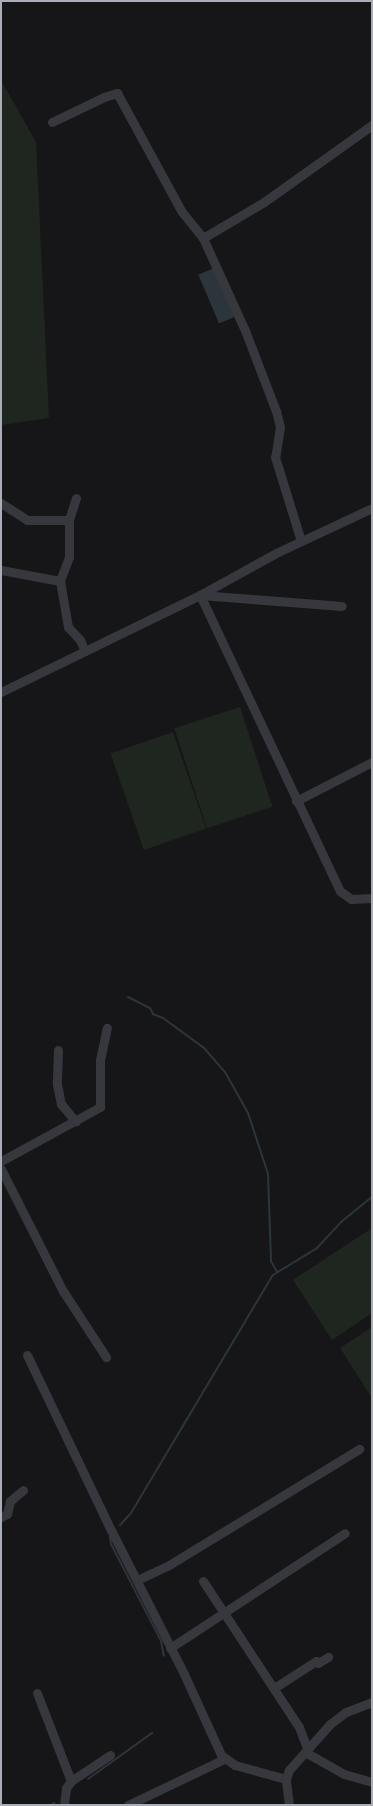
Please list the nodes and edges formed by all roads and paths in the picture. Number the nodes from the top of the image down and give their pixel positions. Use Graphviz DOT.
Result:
graph roads {
  1 [pos="52,122"];
  2 [pos="372,125"];
  3 [pos="203,238"];
  4 [pos="76,498"];
  5 [pos="1,503"];
  6 [pos="372,508"];
  7 [pos="69,520"];
  8 [pos="301,541"];
  9 [pos="1,570"];
  10 [pos="60,581"];
  11 [pos="200,595"];
  12 [pos="342,606"];
  13 [pos="85,651"];
  14 [pos="1,692"];
  15 [pos="372,762"];
  16 [pos="296,801"];
  17 [pos="372,898"];
  18 [pos="107,1028"];
  19 [pos="58,1050"];
  20 [pos="76,1122"];
  21 [pos="1,1161"];
  22 [pos="1,1169"];
  23 [pos="28,1355"];
  24 [pos="106,1357"];
  25 [pos="359,1449"];
  26 [pos="23,1490"];
  27 [pos="1,1517"];
  28 [pos="345,1534"];
  29 [pos="137,1580"];
  30 [pos="203,1581"];
  31 [pos="224,1614"];
  32 [pos="170,1648"];
  33 [pos="328,1657"];
  34 [pos="274,1688"];
  35 [pos="38,1693"];
  36 [pos="372,1702"];
  37 [pos="306,1750"];
  38 [pos="110,1755"];
  39 [pos="224,1759"];
  40 [pos="286,1779"];
  41 [pos="71,1781"];
  42 [pos="372,1782"];
  43 [pos="64,1805"];
  44 [pos="128,1805"];
  45 [pos="289,1805"];
  1 -- 3 [label="street"];
  2 -- 3 [label="street"];
  3 -- 8 [label="street"];
  4 -- 7 [label="street"];
  5 -- 7 [label="street"];
  6 -- 8 [label="street"];
  7 -- 10 [label="street"];
  8 -- 11 [label="street"];
  9 -- 10 [label="street"];
  10 -- 13 [label="street"];
  11 -- 12 [label="street"];
  11 -- 13 [label="street"];
  11 -- 16 [label="street"];
  13 -- 14 [label="street"];
  15 -- 16 [label="street"];
  16 -- 17 [label="street"];
  18 -- 20 [label="street"];
  19 -- 20 [label="street"];
  20 -- 21 [label="street"];
  22 -- 24 [label="street"];
  23 -- 29 [label="street"];
  25 -- 29 [label="street"];
  26 -- 27 [label="street"];
  28 -- 31 [label="street"];
  29 -- 32 [label="street"];
  30 -- 31 [label="street"];
  31 -- 32 [label="street"];
  31 -- 34 [label="street"];
  32 -- 39 [label="street"];
  33 -- 34 [label="street"];
  34 -- 37 [label="street"];
  35 -- 41 [label="street"];
  36 -- 37 [label="street"];
  37 -- 40 [label="street"];
  37 -- 42 [label="street"];
  38 -- 41 [label="street"];
  39 -- 40 [label="street"];
  39 -- 44 [label="street"];
  40 -- 45 [label="street"];
  41 -- 43 [label="street"];
}
